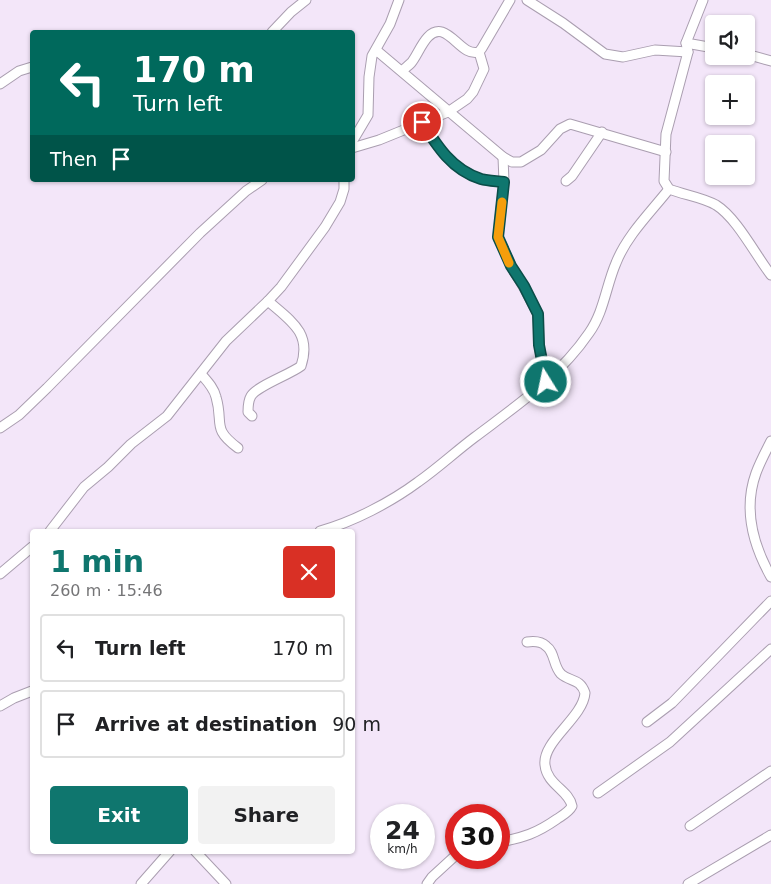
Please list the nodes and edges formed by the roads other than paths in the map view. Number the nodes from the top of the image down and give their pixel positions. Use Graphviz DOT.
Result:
graph roads {
  1 [pos="306,0"];
  2 [pos="399,0"];
  3 [pos="510,0"];
  4 [pos="527,0"];
  5 [pos="704,0"];
  6 [pos="274,30"];
  7 [pos="687,48"];
  8 [pos="705,48"];
  9 [pos="376,50"];
  10 [pos="479,52"];
  11 [pos="755,57"];
  12 [pos="771,61"];
  13 [pos="30,68"];
  14 [pos="402,71"];
  15 [pos="0,84"];
  16 [pos="448,112"];
  17 [pos="422,122"];
  18 [pos="602,132"];
  19 [pos="355,137"];
  20 [pos="355,147"];
  21 [pos="666,152"];
  22 [pos="503,157"];
  23 [pos="566,181"];
  24 [pos="259,182"];
  25 [pos="344,182"];
  26 [pos="504,182"];
  27 [pos="669,189"];
  28 [pos="771,275"];
  29 [pos="268,301"];
  30 [pos="201,374"];
  31 [pos="546,382"];
  32 [pos="252,416"];
  33 [pos="0,428"];
  34 [pos="771,441"];
  35 [pos="238,448"];
  36 [pos="52,529"];
  37 [pos="326,529"];
  38 [pos="30,549"];
  39 [pos="0,574"];
  40 [pos="771,577"];
  41 [pos="771,601"];
  42 [pos="527,642"];
  43 [pos="771,650"];
  44 [pos="30,692"];
  45 [pos="0,706"];
  46 [pos="647,722"];
  47 [pos="771,771"];
  48 [pos="598,793"];
  49 [pos="690,826"];
  50 [pos="771,835"];
  51 [pos="510,840"];
  52 [pos="167,854"];
  53 [pos="198,854"];
  54 [pos="445,866"];
  55 [pos="141,884"];
  56 [pos="226,884"];
  57 [pos="428,884"];
  58 [pos="688,884"];
  1 -- 6 [label="street"];
  2 -- 9 [label="street"];
  3 -- 10 [label="street"];
  4 -- 7 [label="street"];
  5 -- 7 [label="street"];
  7 -- 8 [label="street"];
  7 -- 21 [label="street"];
  9 -- 14 [label="street"];
  9 -- 19 [label="street"];
  10 -- 14 [label="street"];
  10 -- 16 [label="street"];
  11 -- 12 [label="street"];
  13 -- 15 [label="street"];
  14 -- 16 [label="street"];
  16 -- 17 [label="street"];
  16 -- 22 [label="street"];
  17 -- 20 [label="street"];
  17 -- 26 [label="street"];
  18 -- 21 [label="street"];
  18 -- 22 [label="street"];
  18 -- 23 [label="street"];
  21 -- 27 [label="street"];
  22 -- 26 [label="street"];
  24 -- 33 [label="street"];
  25 -- 29 [label="street"];
  26 -- 31 [label="street"];
  27 -- 28 [label="street"];
  27 -- 31 [label="street"];
  29 -- 30 [label="street"];
  29 -- 32 [label="street"];
  30 -- 35 [label="street"];
  30 -- 36 [label="street"];
  31 -- 37 [label="street"];
  34 -- 40 [label="street"];
  38 -- 39 [label="street"];
  41 -- 46 [label="street"];
  42 -- 51 [label="street"];
  43 -- 48 [label="street"];
  44 -- 45 [label="street"];
  47 -- 49 [label="street"];
  50 -- 58 [label="street"];
  52 -- 55 [label="street"];
  53 -- 56 [label="street"];
  54 -- 57 [label="street"];
}
